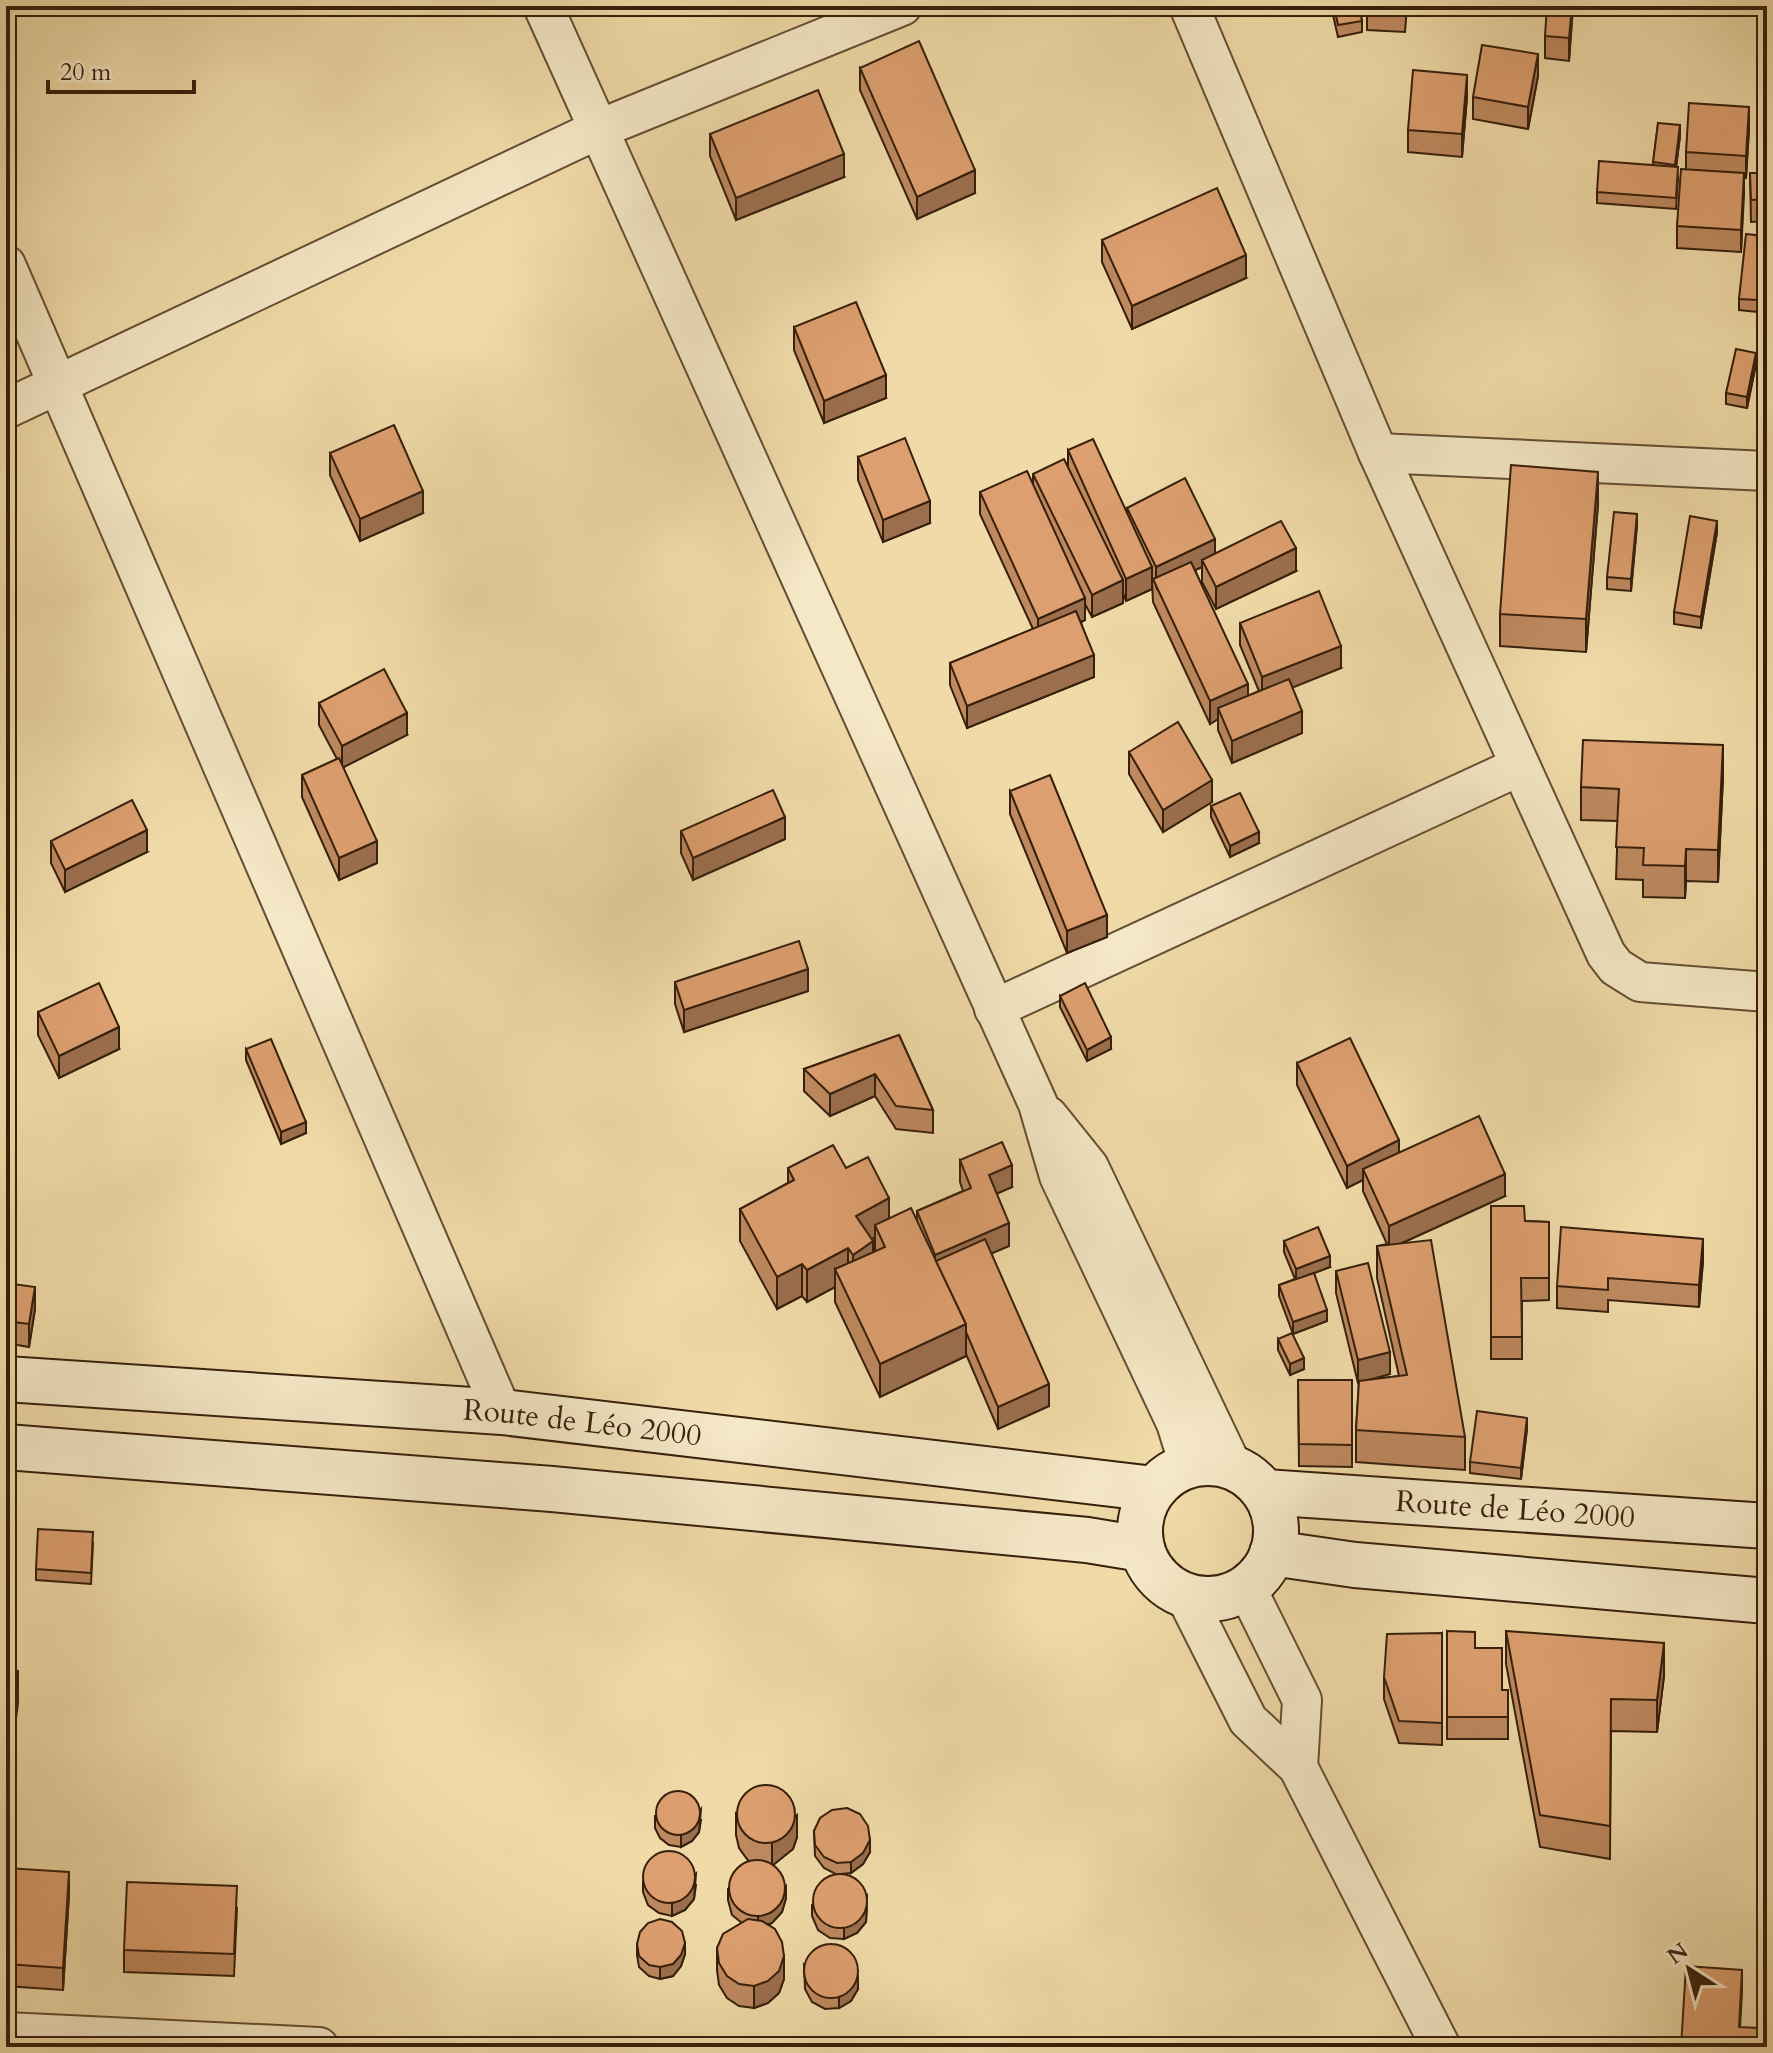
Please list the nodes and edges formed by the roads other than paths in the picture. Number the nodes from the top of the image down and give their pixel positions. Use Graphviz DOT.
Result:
graph roads {
  1 [pos="543,6"];
  2 [pos="902,6"];
  3 [pos="1189,6"];
  4 [pos="599,129"];
  5 [pos="6,265"];
  6 [pos="58,384"];
  7 [pos="6,409"];
  8 [pos="1378,453"];
  9 [pos="1767,471"];
  10 [pos="1520,766"];
  11 [pos="1767,992"];
  12 [pos="994,1009"];
  13 [pos="1038,1104"];
  14 [pos="6,1379"];
  15 [pos="502,1412"];
  16 [pos="6,1447"];
  17 [pos="1172,1477"];
  18 [pos="1248,1479"];
  19 [pos="1767,1526"];
  20 [pos="1142,1549"];
  21 [pos="1272,1553"];
  22 [pos="1246,1587"];
  23 [pos="1185,1595"];
  24 [pos="1767,1601"];
  25 [pos="1298,1767"];
  26 [pos="6,2032"];
  27 [pos="271,2044"];
  28 [pos="319,2047"];
  29 [pos="1441,2047"];
  1 -- 4 [label="street"];
  2 -- 4 [label="street"];
  3 -- 8 [label="street"];
  4 -- 6 [label="street"];
  4 -- 12 [label="street"];
  5 -- 6 [label="street"];
  6 -- 7 [label="street"];
  6 -- 15 [label="street"];
  8 -- 9 [label="street"];
  8 -- 10 [label="street"];
  10 -- 11 [label="street"];
  10 -- 12 [label="street"];
  12 -- 13 [label="street"];
  13 -- 17 [label="street"];
  13 -- 18 [label="street"];
  14 -- 15 [label="street, Route de Léo 2000"];
  15 -- 17 [label="street, Route de Léo 2000"];
  16 -- 20 [label="street"];
  17 -- 18 [label="street"];
  17 -- 20 [label="street"];
  18 -- 19 [label="street, Route de Léo 2000"];
  18 -- 21 [label="street"];
  20 -- 23 [label="street"];
  21 -- 22 [label="street"];
  21 -- 24 [label="street"];
  22 -- 23 [label="street"];
  22 -- 25 [label="street"];
  23 -- 25 [label="street"];
  25 -- 29 [label="street"];
  26 -- 27 [label="street"];
  27 -- 28 [label="street"];
}
